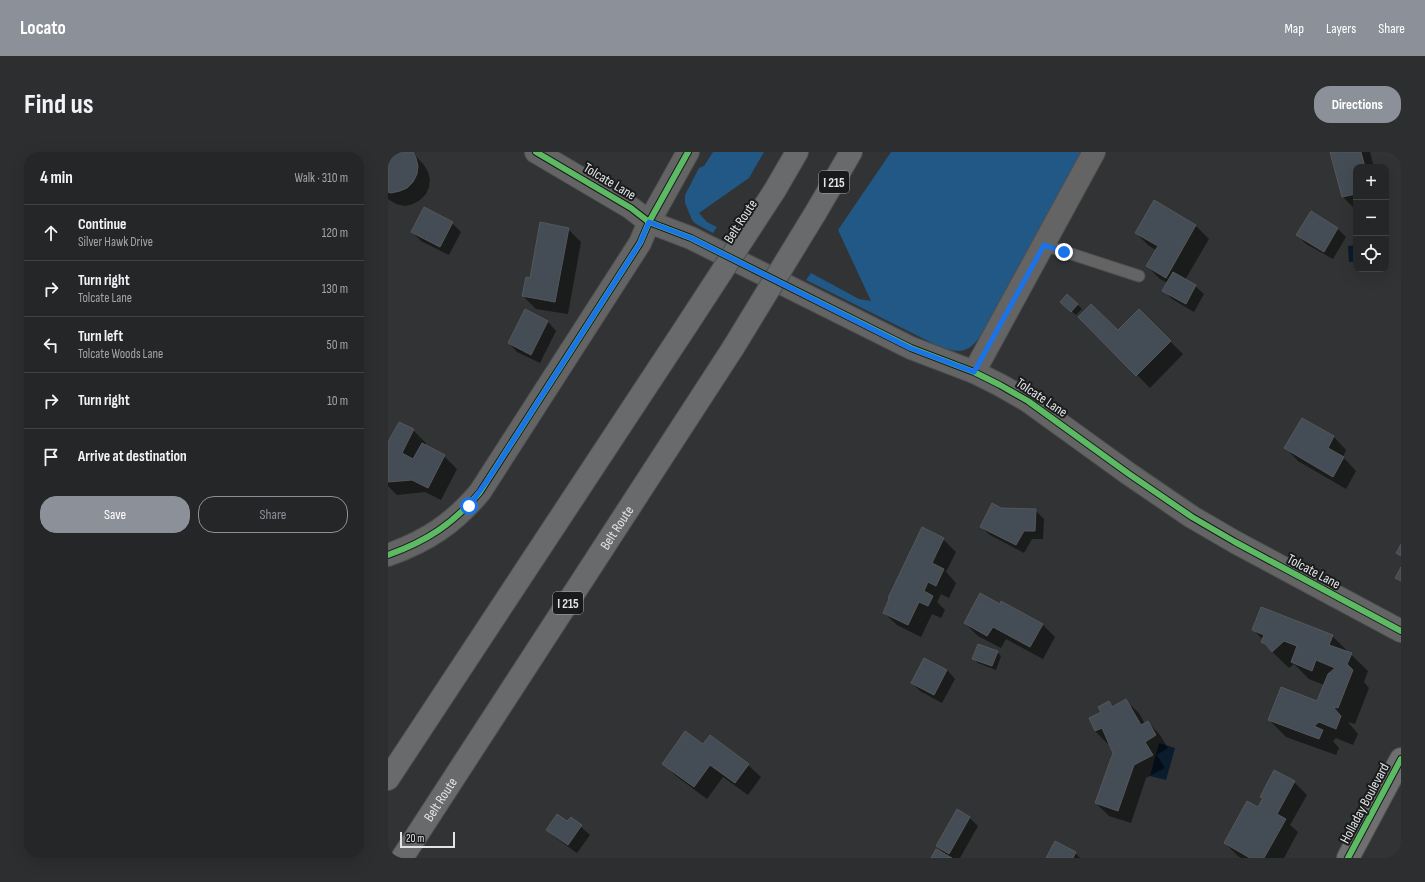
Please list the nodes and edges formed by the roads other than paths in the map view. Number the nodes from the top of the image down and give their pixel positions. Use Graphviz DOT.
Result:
graph roads {
  1 [pos="536,152"];
  2 [pos="688,152"];
  3 [pos="797,152"];
  4 [pos="851,152"];
  5 [pos="1094,152"];
  6 [pos="649,222"];
  7 [pos="1044,245"];
  8 [pos="1139,276"];
  9 [pos="974,372"];
  10 [pos="388,555"];
  11 [pos="1401,631"];
  12 [pos="1401,760"];
  13 [pos="388,779"];
  14 [pos="402,858"];
  15 [pos="1348,858"];
  1 -- 6 [label="street, Tolcate Lane"];
  2 -- 6 [label="street"];
  3 -- 13 [label="highway, Belt Route, bridge"];
  4 -- 14 [label="highway, Belt Route / I 215, bridge"];
  5 -- 7 [label="street"];
  6 -- 9 [label="street, Tolcate Lane"];
  6 -- 10 [label="street"];
  7 -- 8 [label="lane"];
  7 -- 9 [label="street"];
  9 -- 11 [label="street, Tolcate Lane"];
  12 -- 15 [label="main road, Holladay Boulevard"];
}
